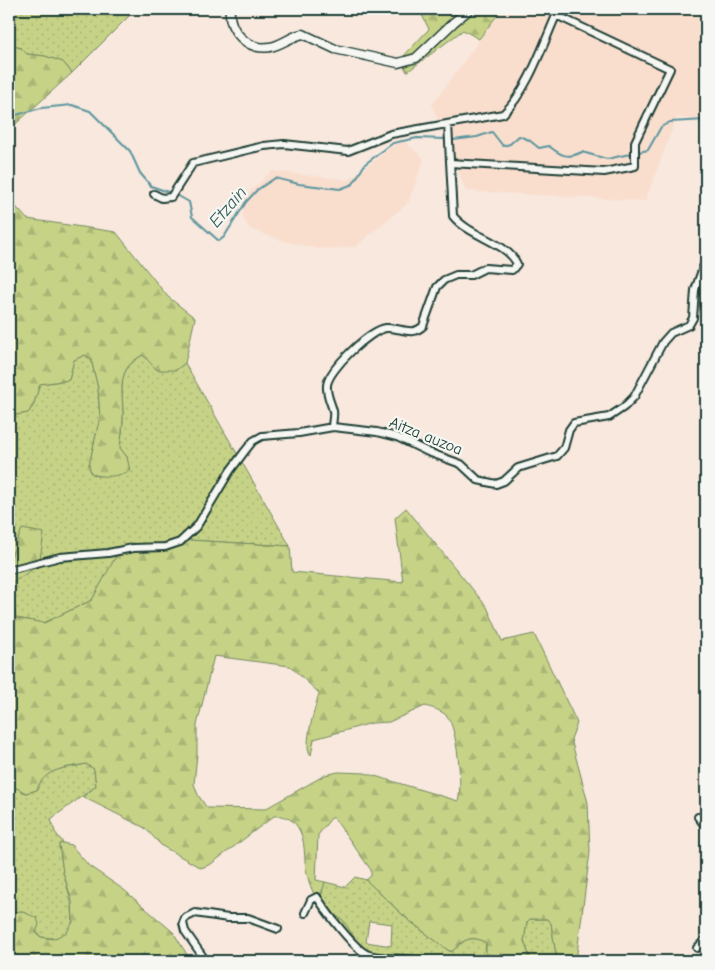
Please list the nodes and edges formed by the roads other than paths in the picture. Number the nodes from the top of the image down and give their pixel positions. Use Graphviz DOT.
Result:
graph roads {
  1 [pos="230,9"];
  2 [pos="470,9"];
  3 [pos="557,12"];
  4 [pos="448,124"];
  5 [pos="450,163"];
  6 [pos="154,194"];
  7 [pos="706,259"];
  8 [pos="332,427"];
  9 [pos="9,570"];
  10 [pos="698,817"];
  11 [pos="706,827"];
  12 [pos="305,913"];
  13 [pos="278,929"];
  14 [pos="706,939"];
  15 [pos="697,948"];
  16 [pos="206,961"];
  17 [pos="427,961"];
  1 -- 2 [label="street"];
  3 -- 4 [label="street"];
  3 -- 5 [label="street"];
  4 -- 5 [label="street"];
  4 -- 6 [label="street"];
  5 -- 8 [label="street"];
  7 -- 8 [label="street, Aitza auzoa"];
  8 -- 9 [label="street, Aitza auzoa"];
  10 -- 11 [label="street"];
  12 -- 17 [label="street"];
  13 -- 16 [label="street"];
  14 -- 15 [label="street"];
}
